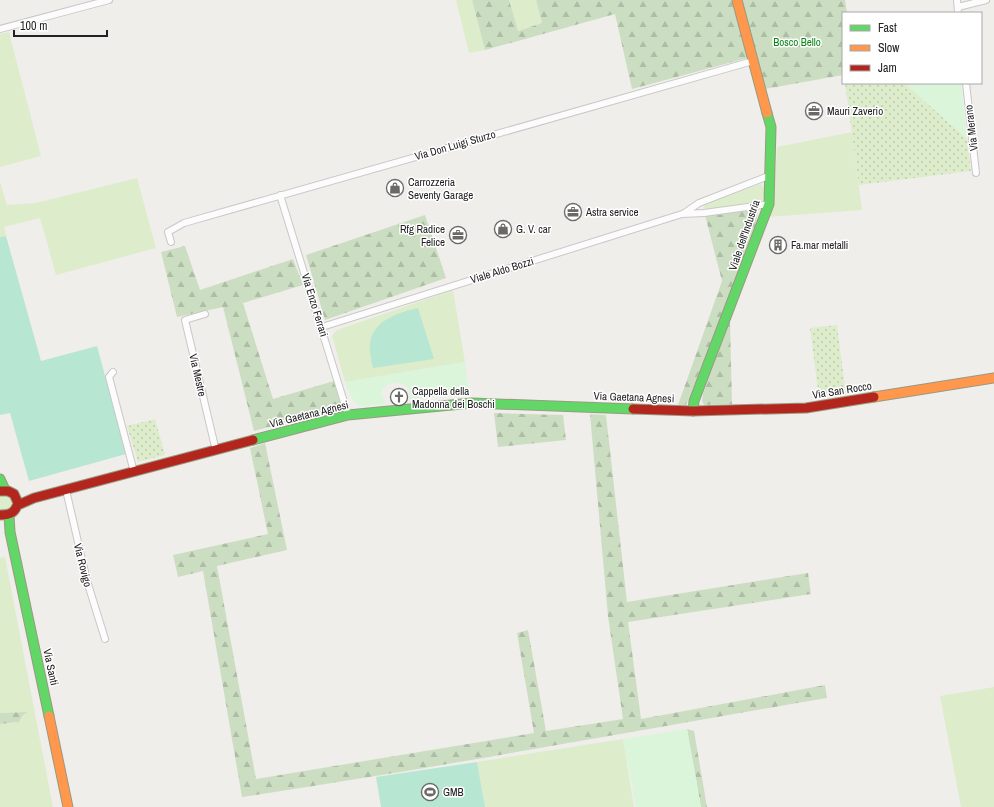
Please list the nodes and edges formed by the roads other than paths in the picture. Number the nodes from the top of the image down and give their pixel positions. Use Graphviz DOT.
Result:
graph roads {
  1 [pos="109,0"];
  2 [pos="737,0"];
  3 [pos="957,0"];
  4 [pos="986,0"];
  5 [pos="958,10"];
  6 [pos="0,28"];
  7 [pos="753,61"];
  8 [pos="966,84"];
  9 [pos="976,173"];
  10 [pos="771,175"];
  11 [pos="280,195"];
  12 [pos="769,204"];
  13 [pos="682,214"];
  14 [pos="171,242"];
  15 [pos="205,314"];
  16 [pos="322,327"];
  17 [pos="113,372"];
  18 [pos="994,378"];
  19 [pos="693,411"];
  20 [pos="348,415"];
  21 [pos="216,451"];
  22 [pos="134,472"];
  23 [pos="0,479"];
  24 [pos="66,490"];
  25 [pos="6,491"];
  26 [pos="34,498"];
  27 [pos="18,506"];
  28 [pos="4,515"];
  29 [pos="105,639"];
  30 [pos="68,807"];
  1 -- 6 [label="street"];
  2 -- 7 [label="street, Viale dell'Industria"];
  3 -- 5 [label="street"];
  4 -- 5 [label="street"];
  7 -- 10 [label="street, Viale dell'Industria"];
  7 -- 11 [label="street, Via Don Luigi Sturzo"];
  8 -- 9 [label="street, Via Merano"];
  10 -- 12 [label="street, Viale dell'Industria"];
  10 -- 13 [label="street, Viale Aldo Bozzi"];
  11 -- 14 [label="street, Via Don Luigi Sturzo"];
  11 -- 16 [label="street, Via Enzo Ferrari"];
  12 -- 13 [label="street, Viale Aldo Bozzi"];
  12 -- 19 [label="street, Viale dell'Industria"];
  13 -- 16 [label="street, Viale Aldo Bozzi"];
  15 -- 21 [label="street, Via Mestre"];
  16 -- 20 [label="street, Via Enzo Ferrari"];
  17 -- 22 [label="street"];
  18 -- 19 [label="street, Via San Rocco"];
  19 -- 20 [label="street, Via Gaetana Agnesi"];
  20 -- 21 [label="street, Via Gaetana Agnesi"];
  21 -- 22 [label="street, Via Gaetana Agnesi"];
  22 -- 24 [label="street, Via Gaetana Agnesi"];
  23 -- 25 [label="street"];
  24 -- 26 [label="street, Via Gaetana Agnesi"];
  24 -- 29 [label="street, Via Rovigo"];
  25 -- 26 [label="street, Via Gaetana Agnesi"];
  25 -- 27 [label="street"];
  26 -- 27 [label="street, Via Gaetana Agnesi"];
  27 -- 28 [label="street, Via Gaetana Agnesi"];
  28 -- 30 [label="street, Via Santi"];
}
